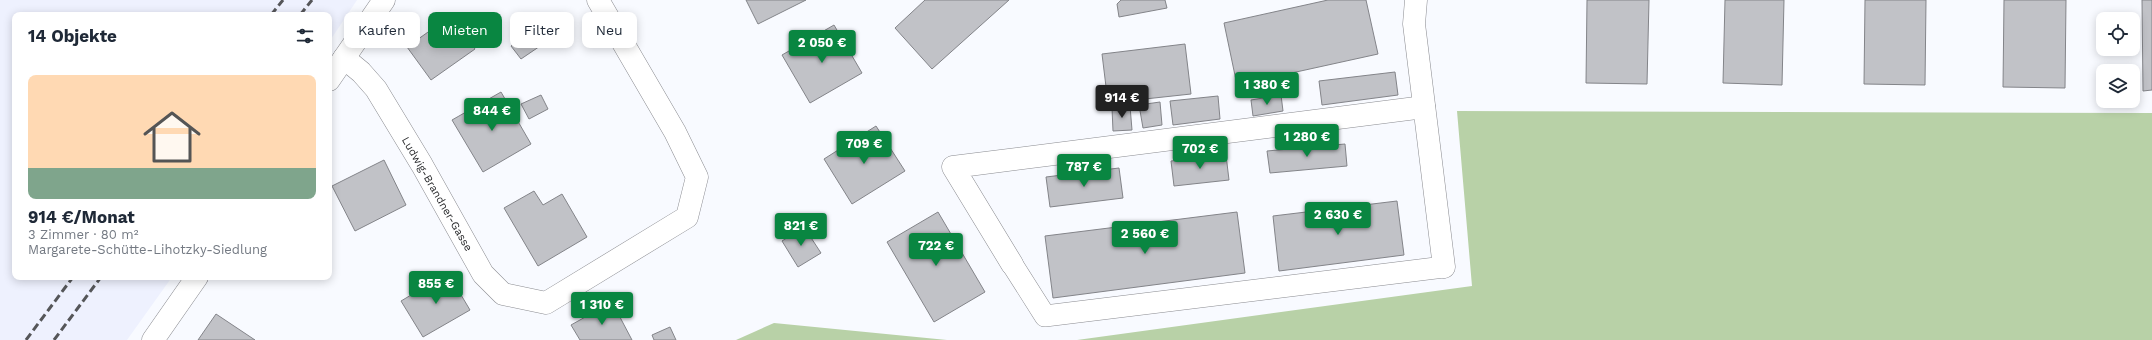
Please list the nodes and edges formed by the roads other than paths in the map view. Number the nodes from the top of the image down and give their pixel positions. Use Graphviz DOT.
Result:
graph roads {
  1 [pos="384,0"];
  2 [pos="598,0"];
  3 [pos="1416,0"];
  4 [pos="344,58"];
  5 [pos="332,76"];
  6 [pos="1424,107"];
  7 [pos="1012,264"];
  8 [pos="1444,267"];
  9 [pos="195,280"];
  10 [pos="153,340"];
  1 -- 4 [label="street"];
  2 -- 4 [label="street, Ludwig-Brandner-Gasse"];
  3 -- 6 [label="street"];
  4 -- 5 [label="street"];
  6 -- 7 [label="street"];
  6 -- 8 [label="street"];
  7 -- 8 [label="lane"];
  9 -- 10 [label="street"];
}
